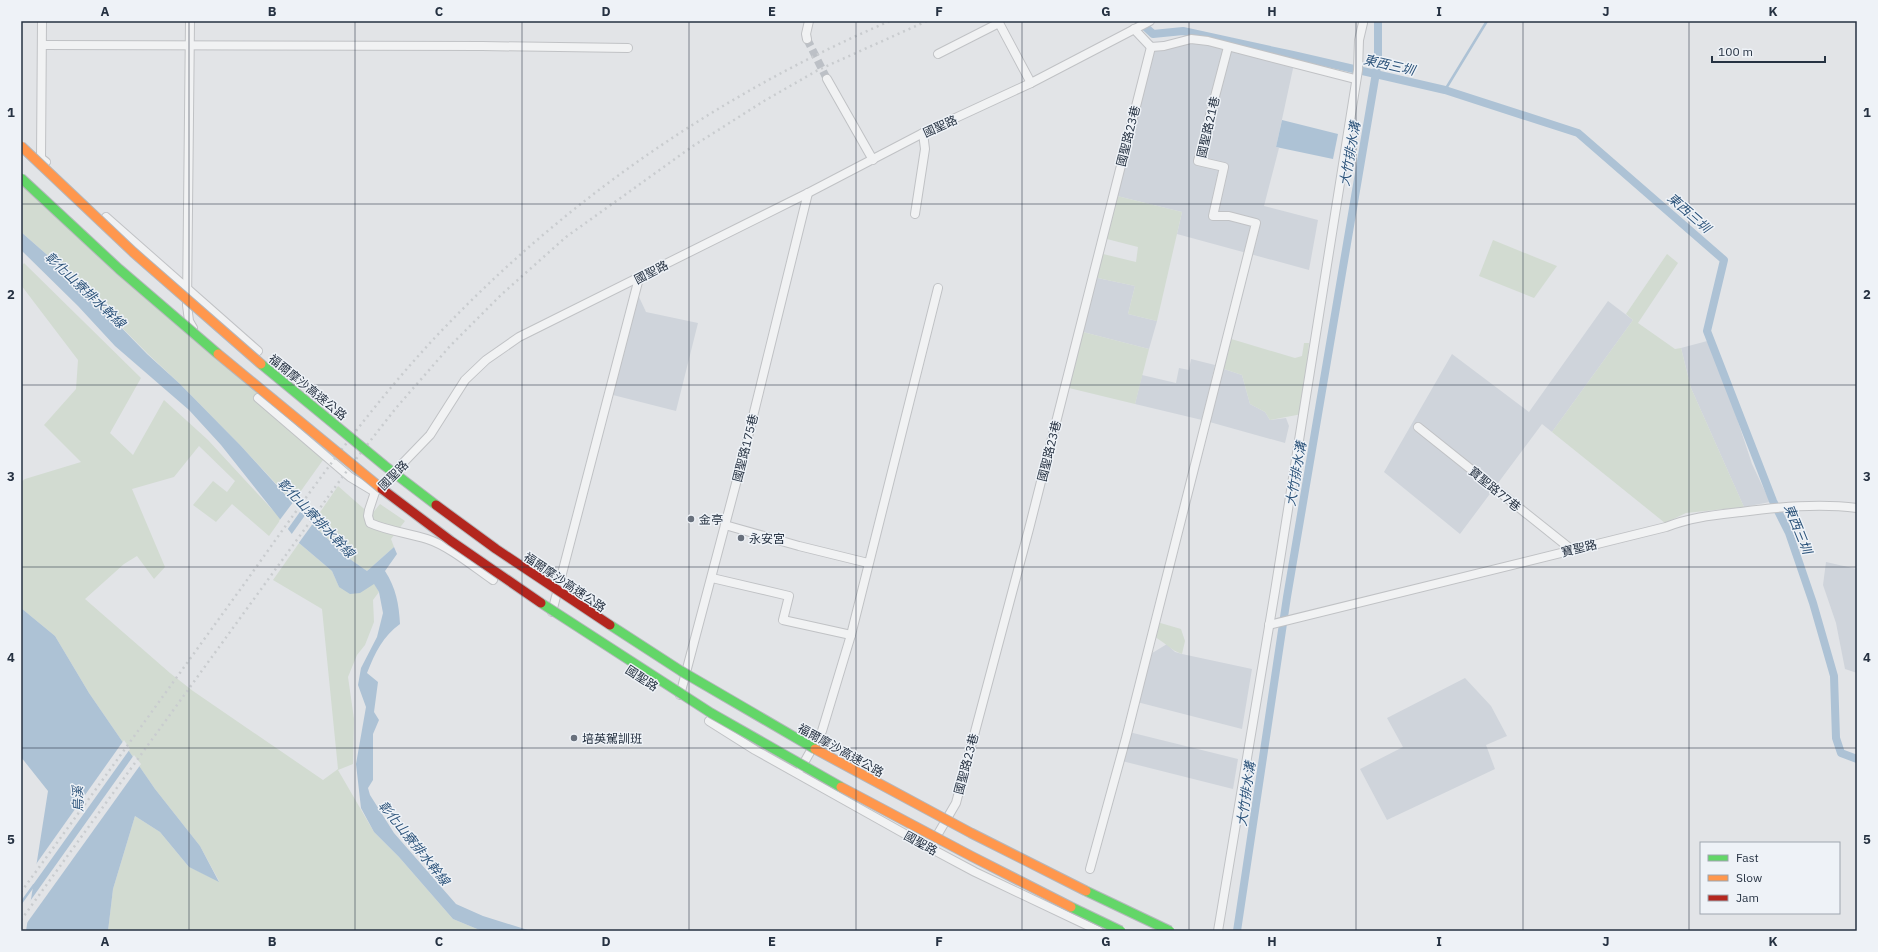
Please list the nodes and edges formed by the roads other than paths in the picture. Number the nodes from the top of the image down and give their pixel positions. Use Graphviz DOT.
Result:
graph roads {
  1 [pos="42,21"];
  2 [pos="190,21"];
  3 [pos="809,21"];
  4 [pos="1150,21"];
  5 [pos="1363,23"];
  6 [pos="1134,30"];
  7 [pos="807,39"];
  8 [pos="43,45"];
  9 [pos="190,45"];
  10 [pos="1151,47"];
  11 [pos="1228,47"];
  12 [pos="628,48"];
  13 [pos="938,54"];
  14 [pos="827,79"];
  15 [pos="1355,79"];
  16 [pos="1031,83"];
  17 [pos="923,133"];
  18 [pos="21,139"];
  19 [pos="21,146"];
  20 [pos="41,158"];
  21 [pos="873,160"];
  22 [pos="21,178"];
  23 [pos="808,193"];
  24 [pos="915,214"];
  25 [pos="639,278"];
  26 [pos="938,288"];
  27 [pos="188,290"];
  28 [pos="278,369"];
  29 [pos="1418,427"];
  30 [pos="376,492"];
  31 [pos="1857,508"];
  32 [pos="724,525"];
  33 [pos="1572,550"];
  34 [pos="868,563"];
  35 [pos="712,578"];
  36 [pos="550,619"];
  37 [pos="1269,625"];
  38 [pos="851,635"];
  39 [pos="678,701"];
  40 [pos="797,773"];
  41 [pos="930,848"];
  42 [pos="1090,869"];
  43 [pos="1099,931"];
  44 [pos="1121,931"];
  45 [pos="1170,931"];
  46 [pos="1218,931"];
  1 -- 8 [label="street"];
  2 -- 9 [label="street"];
  3 -- 7 [label="street"];
  4 -- 6 [label="street, 國聖路"];
  5 -- 15 [label="street"];
  6 -- 10 [label="street"];
  6 -- 16 [label="street, 國聖路"];
  8 -- 9 [label="street"];
  8 -- 20 [label="street"];
  9 -- 12 [label="street"];
  9 -- 27 [label="street"];
  10 -- 11 [label="street"];
  10 -- 41 [label="street, 國聖路23巷"];
  11 -- 15 [label="street"];
  11 -- 42 [label="street, 國聖路21巷"];
  13 -- 16 [label="street"];
  14 -- 21 [label="street"];
  15 -- 37 [label="street"];
  16 -- 17 [label="street, 國聖路"];
  17 -- 21 [label="street, 國聖路"];
  17 -- 24 [label="street"];
  18 -- 20 [label="street"];
  19 -- 45 [label="highway, 福爾摩沙高速公路, bridge"];
  20 -- 27 [label="street"];
  21 -- 23 [label="street, 國聖路"];
  22 -- 44 [label="highway, bridge"];
  23 -- 25 [label="street, 國聖路"];
  23 -- 32 [label="street, 國聖路175巷"];
  25 -- 30 [label="street, 國聖路"];
  25 -- 36 [label="street"];
  26 -- 34 [label="street"];
  27 -- 28 [label="street"];
  27 -- 30 [label="street"];
  29 -- 33 [label="street, 寶聖路77巷"];
  30 -- 36 [label="street, 國聖路"];
  31 -- 33 [label="street, 寶聖路"];
  32 -- 34 [label="street"];
  32 -- 35 [label="street, 國聖路175巷"];
  33 -- 37 [label="street, 寶聖路"];
  34 -- 38 [label="street"];
  35 -- 38 [label="street"];
  35 -- 39 [label="street, 國聖路175巷"];
  36 -- 39 [label="street, 國聖路"];
  37 -- 46 [label="street"];
  38 -- 40 [label="street"];
  39 -- 40 [label="street, 國聖路"];
  40 -- 41 [label="street, 國聖路"];
  41 -- 43 [label="street, 國聖路"];
}
